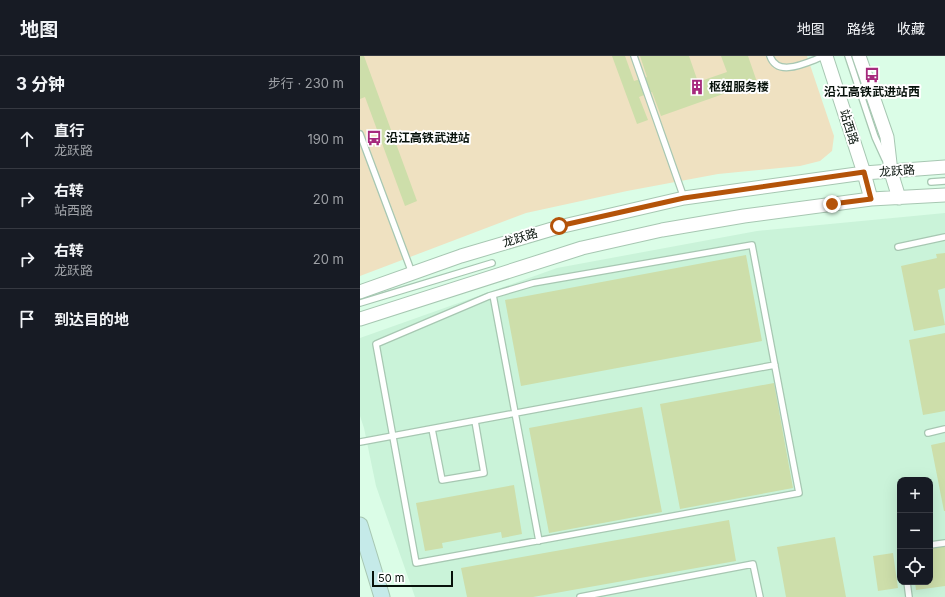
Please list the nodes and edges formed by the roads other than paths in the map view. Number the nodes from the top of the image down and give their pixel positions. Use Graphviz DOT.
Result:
graph roads {
  1 [pos="634,56"];
  2 [pos="770,56"];
  3 [pos="825,56"];
  4 [pos="848,56"];
  5 [pos="859,56"];
  6 [pos="360,134"];
  7 [pos="945,167"];
  8 [pos="864,172"];
  9 [pos="891,172"];
  10 [pos="945,181"];
  11 [pos="931,182"];
  12 [pos="945,195"];
  13 [pos="684,198"];
  14 [pos="899,198"];
  15 [pos="871,199"];
  16 [pos="945,237"];
  17 [pos="898,246"];
  18 [pos="492,263"];
  19 [pos="412,274"];
  20 [pos="360,292"];
  21 [pos="493,295"];
  22 [pos="360,303"];
  23 [pos="360,319"];
  24 [pos="775,365"];
  25 [pos="514,413"];
  26 [pos="475,421"];
  27 [pos="432,429"];
  28 [pos="945,429"];
  29 [pos="928,433"];
  30 [pos="393,436"];
  31 [pos="360,442"];
  32 [pos="360,525"];
  33 [pos="539,541"];
  34 [pos="945,543"];
  35 [pos="933,545"];
  36 [pos="907,585"];
  37 [pos="382,597"];
  38 [pos="580,597"];
  39 [pos="760,597"];
  40 [pos="909,597"];
  1 -- 13 [label="lane"];
  2 -- 3 [label="lane"];
  3 -- 8 [label="street, 站西路"];
  4 -- 9 [label="lane"];
  5 -- 9 [label="street"];
  6 -- 19 [label="lane"];
  7 -- 9 [label="street, 龙跃路"];
  8 -- 9 [label="street, 龙跃路"];
  8 -- 13 [label="street, 龙跃路"];
  8 -- 15 [label="street, 站西路"];
  9 -- 14 [label="street"];
  10 -- 11 [label="lane"];
  12 -- 14 [label="street"];
  13 -- 19 [label="street, 龙跃路"];
  14 -- 15 [label="street"];
  15 -- 23 [label="street"];
  16 -- 17 [label="lane"];
  18 -- 22 [label="lane"];
  19 -- 20 [label="street, 龙跃路"];
  21 -- 24 [label="lane"];
  21 -- 25 [label="lane"];
  21 -- 30 [label="lane"];
  24 -- 25 [label="lane"];
  24 -- 33 [label="lane"];
  25 -- 26 [label="lane"];
  25 -- 33 [label="lane"];
  26 -- 27 [label="lane"];
  26 -- 27 [label="lane"];
  27 -- 30 [label="lane"];
  28 -- 29 [label="lane"];
  30 -- 31 [label="lane"];
  30 -- 33 [label="lane"];
  32 -- 37 [label="main road"];
  34 -- 35 [label="lane"];
  36 -- 40 [label="lane"];
  38 -- 39 [label="lane"];
}
